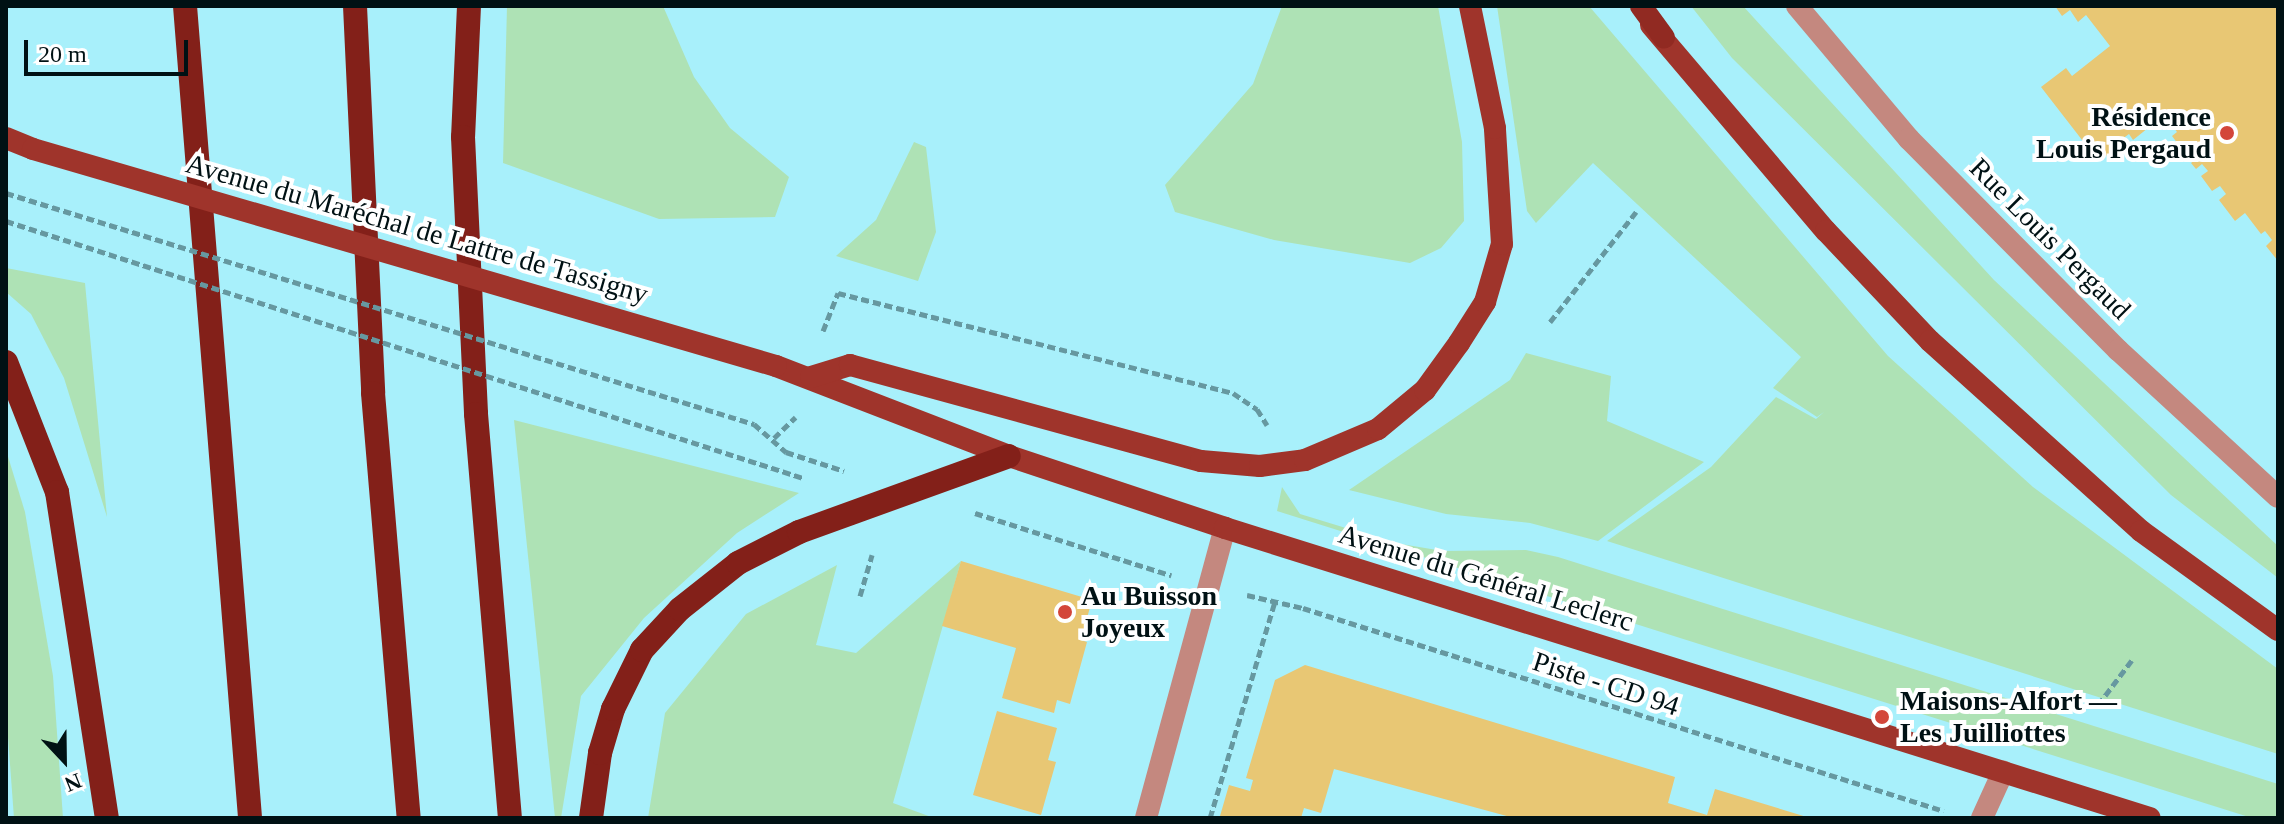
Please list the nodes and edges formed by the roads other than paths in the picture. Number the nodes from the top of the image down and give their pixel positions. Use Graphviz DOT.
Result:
graph roads {
  1 [pos="185,6"];
  2 [pos="355,6"];
  3 [pos="469,6"];
  4 [pos="1470,6"];
  5 [pos="1634,6"];
  6 [pos="1641,6"];
  7 [pos="1797,6"];
  8 [pos="1664,38"];
  9 [pos="6,138"];
  10 [pos="6,362"];
  11 [pos="811,377"];
  12 [pos="1009,456"];
  13 [pos="2278,497"];
  14 [pos="1225,528"];
  15 [pos="2278,630"];
  16 [pos="2003,772"];
  17 [pos="107,818"];
  18 [pos="250,818"];
  19 [pos="409,818"];
  20 [pos="510,818"];
  21 [pos="591,818"];
  22 [pos="1146,818"];
  23 [pos="1982,818"];
  24 [pos="2150,818"];
  1 -- 18 [label="highway"];
  2 -- 19 [label="highway"];
  3 -- 20 [label="highway"];
  4 -- 11 [label="main road"];
  5 -- 8 [label="main road"];
  6 -- 8 [label="highway"];
  7 -- 13 [label="street, Rue Louis Pergaud"];
  8 -- 15 [label="main road"];
  9 -- 11 [label="main road, Avenue du Maréchal de Lattre de Tassigny, bridge"];
  10 -- 17 [label="highway"];
  11 -- 12 [label="main road, Avenue du Général Leclerc"];
  12 -- 14 [label="main road, Avenue du Général Leclerc"];
  12 -- 21 [label="highway"];
  14 -- 16 [label="main road, Avenue du Général Leclerc"];
  14 -- 22 [label="street"];
  16 -- 23 [label="street"];
  16 -- 24 [label="main road, Avenue du Général Leclerc"];
}
